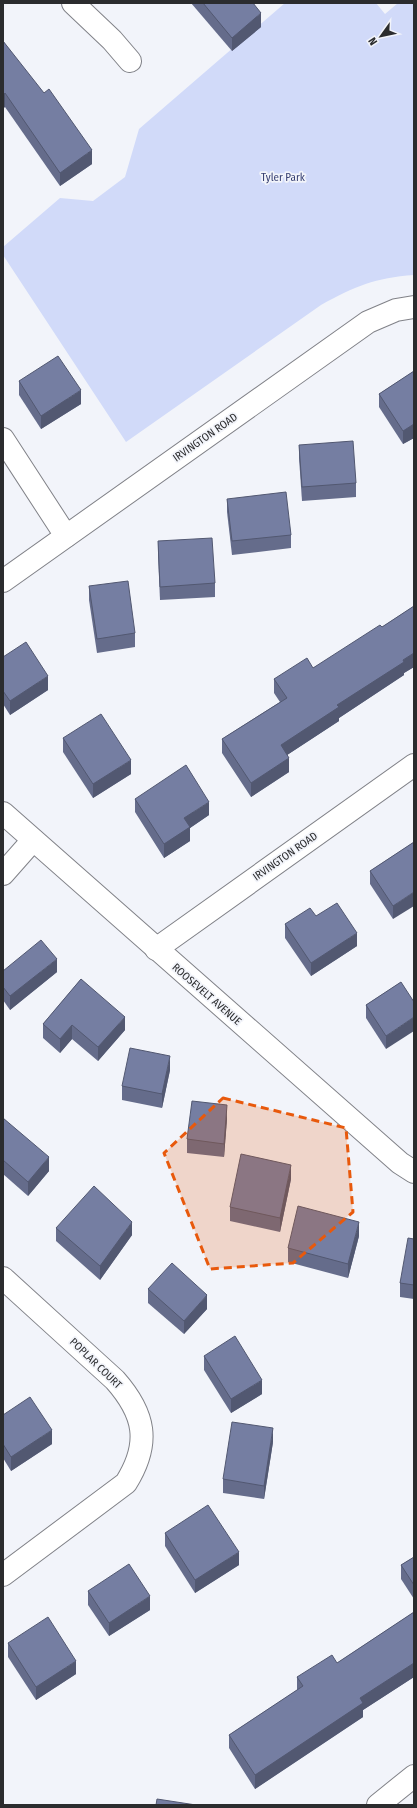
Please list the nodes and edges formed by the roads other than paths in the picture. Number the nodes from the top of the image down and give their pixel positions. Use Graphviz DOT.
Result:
graph roads {
  1 [pos="73,3"];
  2 [pos="130,61"];
  3 [pos="414,307"];
  4 [pos="3,439"];
  5 [pos="66,536"];
  6 [pos="3,581"];
  7 [pos="414,765"];
  8 [pos="3,813"];
  9 [pos="33,840"];
  10 [pos="3,874"];
  11 [pos="156,949"];
  12 [pos="414,1172"];
  13 [pos="3,1278"];
  14 [pos="3,1575"];
  15 [pos="414,1776"];
  16 [pos="378,1805"];
  1 -- 2 [label="street"];
  3 -- 5 [label="street, IRVINGTON ROAD"];
  4 -- 5 [label="street"];
  5 -- 6 [label="street, IRVINGTON ROAD"];
  7 -- 11 [label="street, IRVINGTON ROAD"];
  8 -- 9 [label="street, ROOSEVELT AVENUE"];
  9 -- 10 [label="street"];
  9 -- 11 [label="street, ROOSEVELT AVENUE"];
  11 -- 12 [label="street, ROOSEVELT AVENUE"];
  13 -- 14 [label="street, POPLAR COURT"];
  15 -- 16 [label="street"];
}
